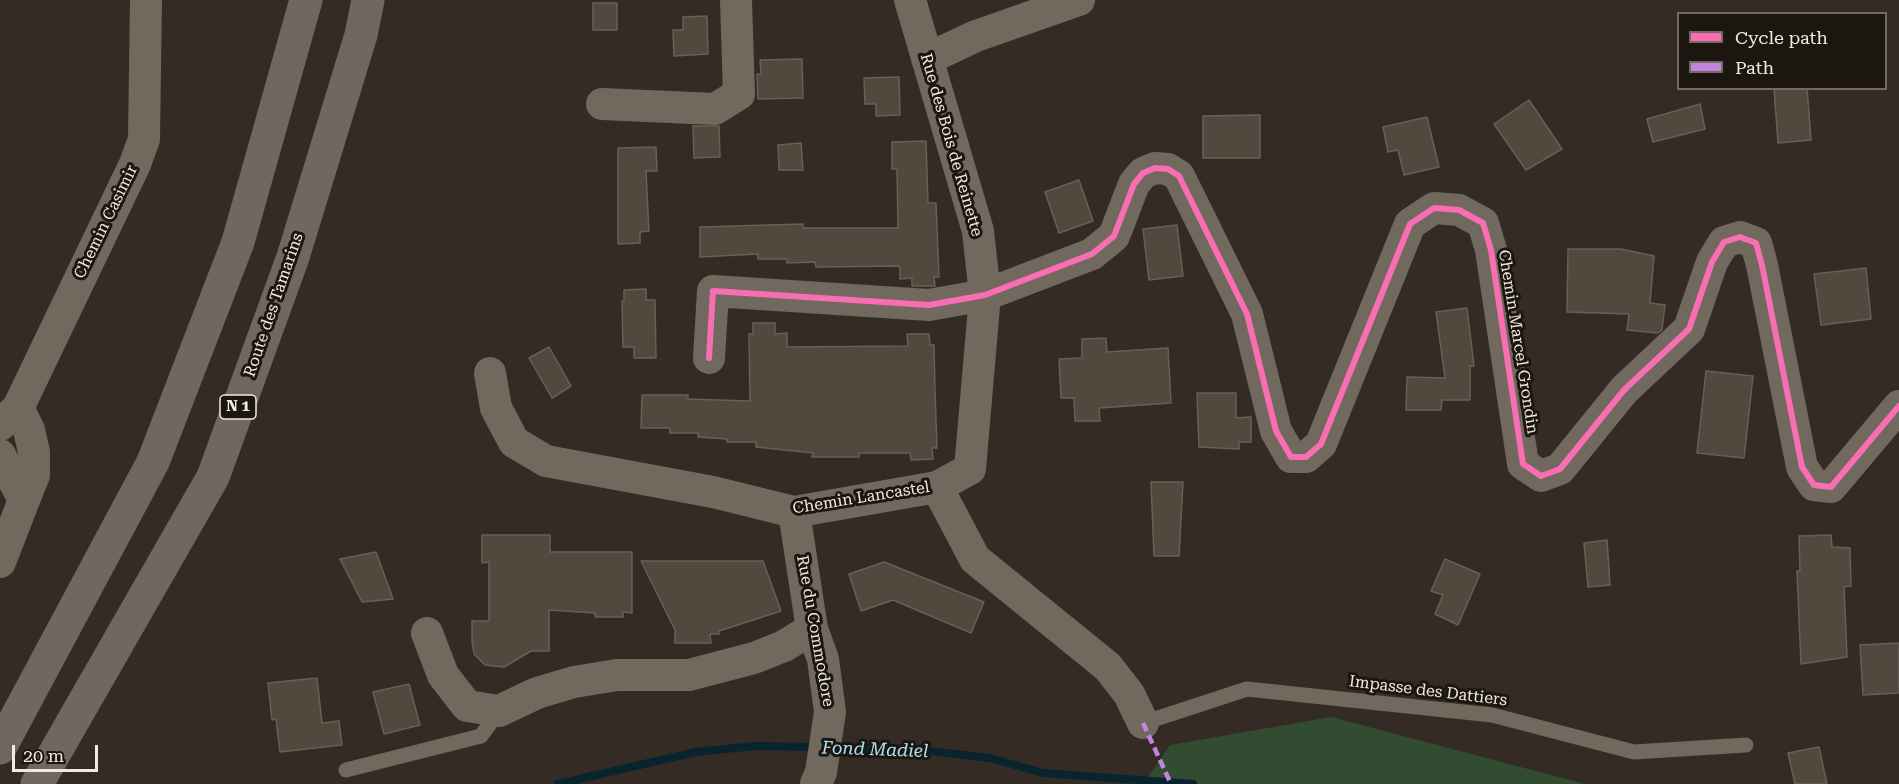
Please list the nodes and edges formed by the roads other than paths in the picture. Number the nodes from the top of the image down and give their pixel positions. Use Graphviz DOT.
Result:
graph roads {
  1 [pos="146,0"];
  2 [pos="306,0"];
  3 [pos="368,0"];
  4 [pos="736,0"];
  5 [pos="910,0"];
  6 [pos="1079,0"];
  7 [pos="927,60"];
  8 [pos="602,104"];
  9 [pos="985,295"];
  10 [pos="709,357"];
  11 [pos="490,373"];
  12 [pos="1899,406"];
  13 [pos="9,416"];
  14 [pos="0,455"];
  15 [pos="937,487"];
  16 [pos="24,500"];
  17 [pos="794,512"];
  18 [pos="0,562"];
  19 [pos="812,629"];
  20 [pos="427,633"];
  21 [pos="499,711"];
  22 [pos="1143,723"];
  23 [pos="1746,745"];
  24 [pos="0,748"];
  25 [pos="346,770"];
  26 [pos="818,778"];
  27 [pos="37,784"];
  1 -- 13 [label="street, Chemin Casimir"];
  2 -- 24 [label="highway"];
  3 -- 27 [label="highway, Route des Tamarins / N 1"];
  4 -- 8 [label="street"];
  5 -- 7 [label="street, Rue des Bois de Reinette"];
  6 -- 7 [label="street"];
  7 -- 9 [label="street, Rue des Bois de Reinette"];
  9 -- 10 [label="street"];
  9 -- 12 [label="street, Chemin Marcel Grondin"];
  9 -- 15 [label="street, Rue des Bois de Reinette"];
  11 -- 17 [label="street, Chemin Lancastel"];
  13 -- 16 [label="street"];
  14 -- 16 [label="street"];
  15 -- 17 [label="street, Chemin Lancastel"];
  15 -- 22 [label="street, Chemin Lancastel"];
  16 -- 18 [label="street"];
  17 -- 19 [label="street, Rue du Commodore"];
  19 -- 21 [label="street"];
  19 -- 26 [label="street, Rue du Commodore"];
  20 -- 21 [label="street"];
  21 -- 25 [label="lane"];
  22 -- 23 [label="lane, Impasse des Dattiers"];
}
